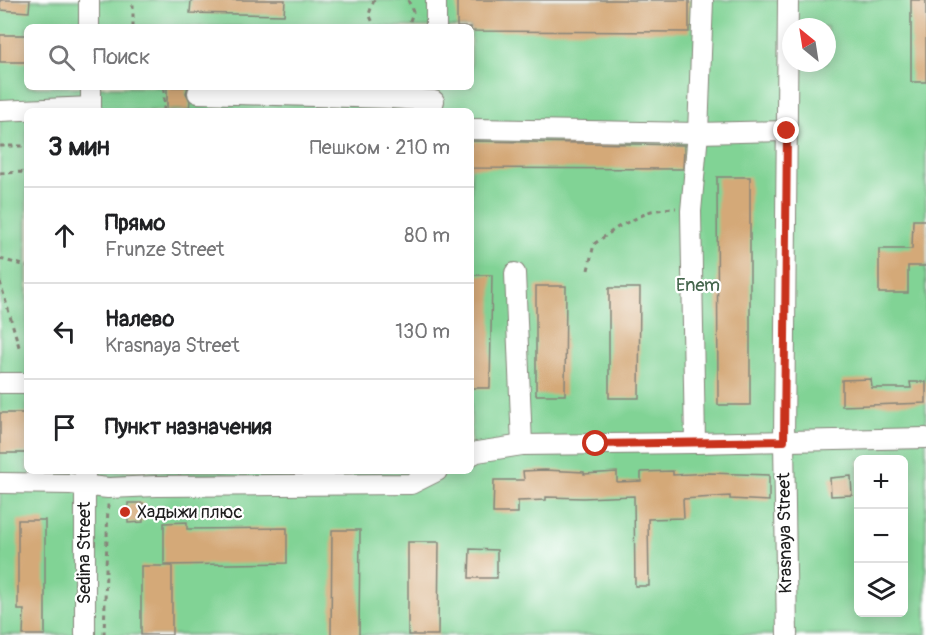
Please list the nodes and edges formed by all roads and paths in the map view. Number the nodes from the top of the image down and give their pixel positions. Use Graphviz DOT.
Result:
graph roads {
  1 [pos="89,0"];
  2 [pos="133,0"];
  3 [pos="374,0"];
  4 [pos="408,0"];
  5 [pos="436,0"];
  6 [pos="703,0"];
  7 [pos="788,0"];
  8 [pos="89,24"];
  9 [pos="133,24"];
  10 [pos="374,24"];
  11 [pos="409,24"];
  12 [pos="436,24"];
  13 [pos="91,90"];
  14 [pos="164,90"];
  15 [pos="198,93"];
  16 [pos="435,100"];
  17 [pos="91,108"];
  18 [pos="164,108"];
  19 [pos="24,110"];
  20 [pos="0,111"];
  21 [pos="474,129"];
  22 [pos="787,131"];
  23 [pos="698,133"];
  24 [pos="0,146"];
  25 [pos="24,146"];
  26 [pos="24,172"];
  27 [pos="0,173"];
  28 [pos="691,211"];
  29 [pos="0,259"];
  30 [pos="24,265"];
  31 [pos="588,270"];
  32 [pos="515,273"];
  33 [pos="0,282"];
  34 [pos="20,350"];
  35 [pos="0,383"];
  36 [pos="24,383"];
  37 [pos="926,438"];
  38 [pos="784,441"];
  39 [pos="695,444"];
  40 [pos="522,446"];
  41 [pos="474,454"];
  42 [pos="431,474"];
  43 [pos="84,479"];
  44 [pos="0,483"];
  45 [pos="108,488"];
  46 [pos="85,635"];
  47 [pos="104,635"];
  48 [pos="787,635"];
  1 -- 8 [label="street"];
  2 -- 9 [label="path"];
  3 -- 10 [label="path"];
  4 -- 11 [label="path"];
  5 -- 12 [label="street"];
  6 -- 23 [label="street"];
  7 -- 22 [label="street, Krasnaya Street"];
  13 -- 17 [label="street"];
  14 -- 18 [label="path"];
  15 -- 16 [label="street"];
  19 -- 20 [label="street"];
  21 -- 23 [label="street"];
  22 -- 23 [label="street"];
  22 -- 38 [label="street, Krasnaya Street"];
  23 -- 28 [label="street"];
  24 -- 25 [label="path"];
  26 -- 27 [label="path"];
  28 -- 31 [label="path"];
  28 -- 39 [label="street"];
  29 -- 30 [label="path"];
  32 -- 40 [label="street"];
  33 -- 34 [label="path"];
  35 -- 36 [label="street"];
  37 -- 38 [label="street"];
  38 -- 39 [label="street"];
  38 -- 48 [label="street, Krasnaya Street"];
  39 -- 40 [label="street"];
  40 -- 41 [label="street"];
  42 -- 45 [label="street"];
  43 -- 44 [label="street"];
  43 -- 45 [label="street"];
  43 -- 46 [label="street, Sedina Street"];
  45 -- 47 [label="path"];
}
